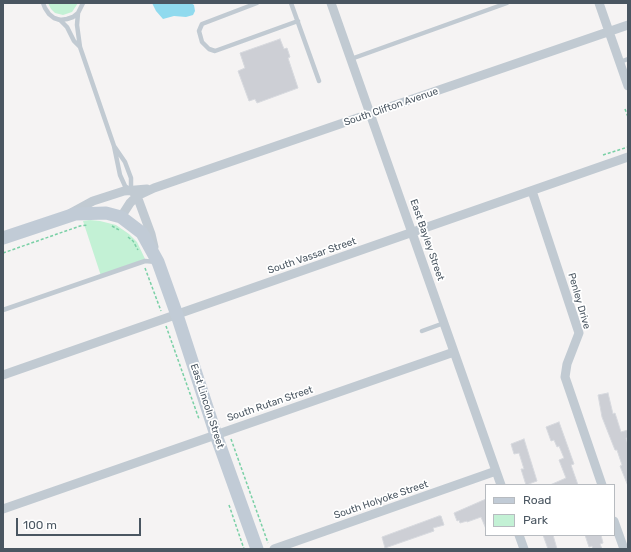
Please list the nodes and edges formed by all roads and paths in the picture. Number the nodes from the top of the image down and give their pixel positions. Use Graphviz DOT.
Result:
graph roads {
  1 [pos="43,3"];
  2 [pos="83,3"];
  3 [pos="257,3"];
  4 [pos="291,3"];
  5 [pos="331,3"];
  6 [pos="507,3"];
  7 [pos="599,3"];
  8 [pos="78,13"];
  9 [pos="60,20"];
  10 [pos="298,21"];
  11 [pos="628,24"];
  12 [pos="609,31"];
  13 [pos="80,47"];
  14 [pos="351,59"];
  15 [pos="624,60"];
  16 [pos="319,81"];
  17 [pos="628,86"];
  18 [pos="625,109"];
  19 [pos="371,114"];
  20 [pos="628,117"];
  21 [pos="114,146"];
  22 [pos="628,147"];
  23 [pos="603,155"];
  24 [pos="628,157"];
  25 [pos="532,191"];
  26 [pos="134,193"];
  27 [pos="121,217"];
  28 [pos="60,219"];
  29 [pos="91,225"];
  30 [pos="109,225"];
  31 [pos="122,231"];
  32 [pos="413,233"];
  33 [pos="127,236"];
  34 [pos="3,238"];
  35 [pos="3,253"];
  36 [pos="143,261"];
  37 [pos="158,262"];
  38 [pos="3,310"];
  39 [pos="177,315"];
  40 [pos="164,320"];
  41 [pos="444,323"];
  42 [pos="422,331"];
  43 [pos="454,352"];
  44 [pos="3,375"];
  45 [pos="211,437"];
  46 [pos="496,471"];
  47 [pos="501,484"];
  48 [pos="602,484"];
  49 [pos="228,502"];
  50 [pos="3,510"];
  51 [pos="615,524"];
  52 [pos="519,536"];
  53 [pos="244,549"];
  54 [pos="257,549"];
  55 [pos="274,549"];
  56 [pos="524,549"];
  57 [pos="624,549"];
  1 -- 9 [label="lane"];
  2 -- 8 [label="lane"];
  3 -- 10 [label="lane"];
  4 -- 10 [label="lane"];
  5 -- 14 [label="street, East Bayley Street"];
  6 -- 14 [label="lane"];
  7 -- 12 [label="street"];
  8 -- 9 [label="lane"];
  8 -- 13 [label="lane"];
  9 -- 13 [label="lane"];
  10 -- 16 [label="lane"];
  11 -- 12 [label="street, South Clifton Avenue"];
  12 -- 15 [label="street"];
  12 -- 19 [label="street, South Clifton Avenue"];
  13 -- 21 [label="lane"];
  14 -- 19 [label="street, East Bayley Street"];
  15 -- 17 [label="street"];
  18 -- 20 [label="path"];
  19 -- 26 [label="street, South Clifton Avenue"];
  19 -- 32 [label="street, East Bayley Street"];
  21 -- 26 [label="lane"];
  21 -- 26 [label="lane"];
  22 -- 23 [label="path"];
  24 -- 25 [label="street, South Vassar Street"];
  25 -- 32 [label="street, South Vassar Street"];
  25 -- 48 [label="street, Penley Drive"];
  26 -- 27 [label="street, South Clifton Avenue"];
  26 -- 28 [label="street, South Clifton Avenue"];
  26 -- 37 [label="street, East Lincoln Street"];
  27 -- 28 [label="street, South Clifton Avenue"];
  27 -- 37 [label="street, East Lincoln Street"];
  28 -- 34 [label="street, South Clifton Avenue"];
  29 -- 35 [label="path"];
  30 -- 31 [label="path"];
  32 -- 39 [label="street, South Vassar Street"];
  32 -- 41 [label="street, East Bayley Street"];
  33 -- 36 [label="path"];
  36 -- 37 [label="lane"];
  36 -- 38 [label="lane"];
  36 -- 40 [label="path"];
  37 -- 39 [label="street, East Lincoln Street"];
  39 -- 40 [label="street, South Vassar Street"];
  39 -- 45 [label="street, East Lincoln Street"];
  40 -- 44 [label="street, South Vassar Street"];
  40 -- 45 [label="path"];
  41 -- 42 [label="lane"];
  41 -- 43 [label="street, East Bayley Street"];
  43 -- 45 [label="street, South Rutan Street"];
  43 -- 46 [label="street, East Bayley Street"];
  45 -- 50 [label="street, South Rutan Street"];
  45 -- 54 [label="street, East Lincoln Street"];
  46 -- 47 [label="street, East Bayley Street"];
  46 -- 55 [label="street, South Holyoke Street"];
  49 -- 53 [label="path"];
  51 -- 57 [label="street"];
  52 -- 56 [label="street"];
}
